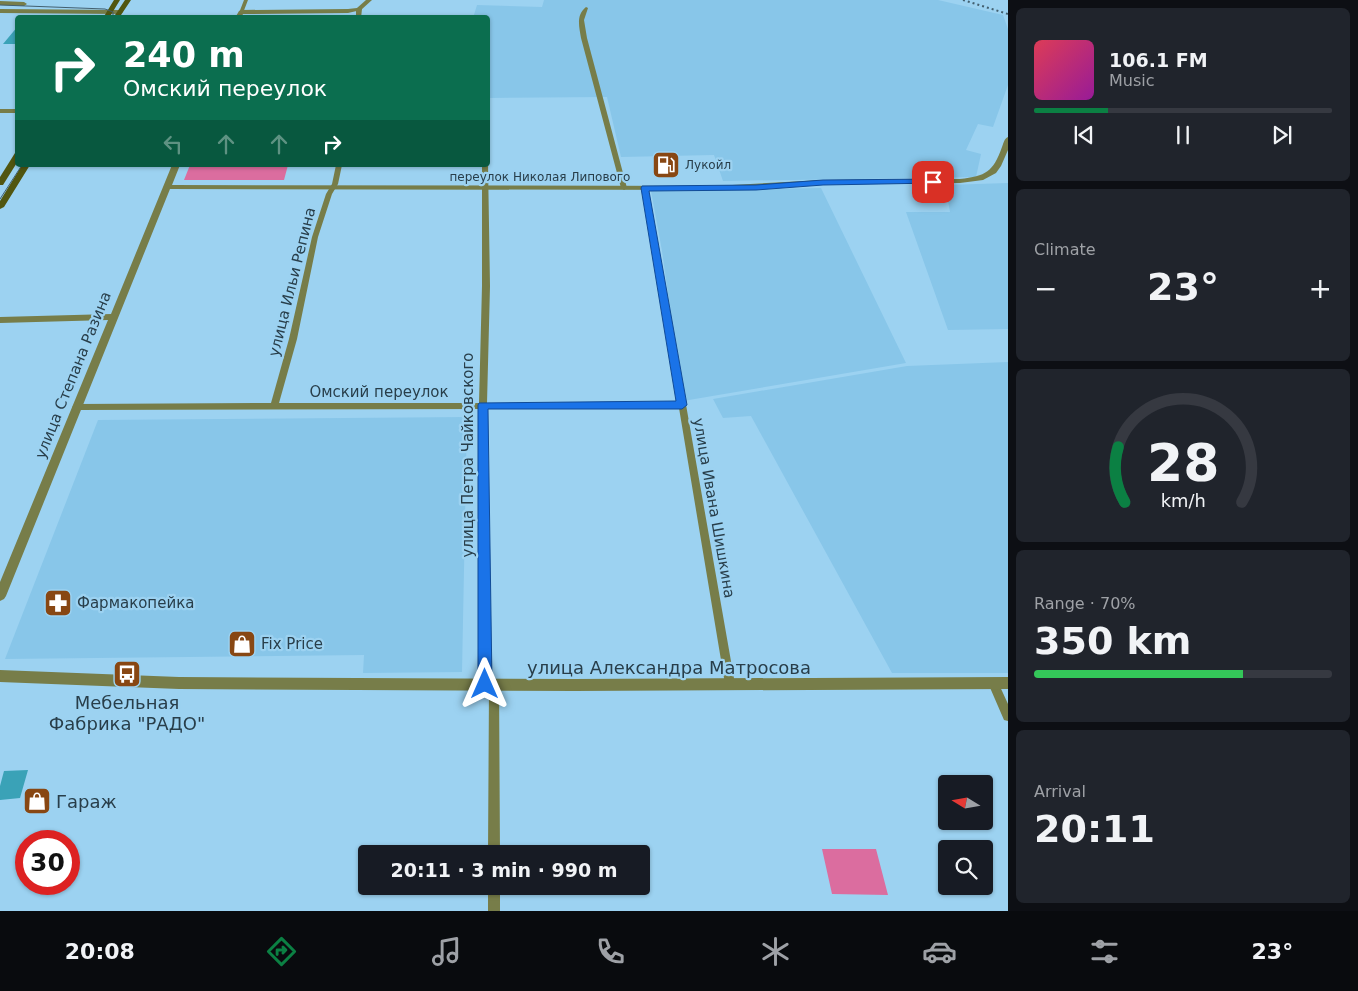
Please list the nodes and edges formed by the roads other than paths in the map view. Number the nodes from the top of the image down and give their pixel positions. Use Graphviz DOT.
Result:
graph roads {
  1 [pos="117,0"];
  2 [pos="128,0"];
  3 [pos="246,0"];
  4 [pos="369,0"];
  5 [pos="0,3"];
  6 [pos="359,8"];
  7 [pos="586,8"];
  8 [pos="0,11"];
  9 [pos="109,12"];
  10 [pos="118,15"];
  11 [pos="239,15"];
  12 [pos="358,15"];
  13 [pos="0,111"];
  14 [pos="15,111"];
  15 [pos="1008,139"];
  16 [pos="15,160"];
  17 [pos="25,167"];
  18 [pos="175,167"];
  19 [pos="338,167"];
  20 [pos="485,167"];
  21 [pos="0,183"];
  22 [pos="168,187"];
  23 [pos="484,188"];
  24 [pos="624,188"];
  25 [pos="645,188"];
  26 [pos="332,189"];
  27 [pos="0,207"];
  28 [pos="113,317"];
  29 [pos="0,320"];
  30 [pos="483,405"];
  31 [pos="682,405"];
  32 [pos="274,406"];
  33 [pos="76,407"];
  34 [pos="0,596"];
  35 [pos="0,676"];
  36 [pos="1008,682"];
  37 [pos="993,683"];
  38 [pos="490,684"];
  39 [pos="730,684"];
  40 [pos="1008,716"];
  41 [pos="494,845"];
  42 [pos="494,895"];
  43 [pos="494,911"];
  1 -- 9 [label="main road"];
  2 -- 10 [label="main road"];
  3 -- 11 [label="street"];
  4 -- 6 [label="street"];
  5 -- 9 [label="street"];
  6 -- 11 [label="street"];
  6 -- 12 [label="street"];
  7 -- 24 [label="street"];
  8 -- 9 [label="street"];
  9 -- 10 [label="street"];
  13 -- 14 [label="street"];
  15 -- 25 [label="street, переулок Николая Липового"];
  16 -- 21 [label="main road"];
  17 -- 27 [label="main road"];
  18 -- 22 [label="street, улица Степана Разина"];
  19 -- 26 [label="street, улица Ильи Репина"];
  20 -- 23 [label="street, улица Петра Чайковского"];
  22 -- 26 [label="street, переулок Николая Липового"];
  22 -- 28 [label="street, улица Степана Разина"];
  23 -- 24 [label="street, переулок Николая Липового"];
  23 -- 26 [label="street, переулок Николая Липового"];
  23 -- 30 [label="street, улица Петра Чайковского"];
  24 -- 25 [label="street, переулок Николая Липового"];
  25 -- 31 [label="street, улица Ивана Шишкина"];
  26 -- 32 [label="street, улица Ильи Репина"];
  28 -- 29 [label="street"];
  28 -- 33 [label="street, улица Степана Разина"];
  30 -- 31 [label="street, Омский переулок"];
  30 -- 32 [label="street, Омский переулок"];
  30 -- 38 [label="street, улица Петра Чайковского"];
  31 -- 39 [label="street, улица Ивана Шишкина"];
  32 -- 33 [label="street, Омский переулок"];
  33 -- 34 [label="street, улица Степана Разина"];
  35 -- 38 [label="street, улица Александра Матросова"];
  36 -- 37 [label="street, улица Александра Матросова"];
  37 -- 39 [label="street, улица Александра Матросова"];
  37 -- 40 [label="street"];
  38 -- 39 [label="street, улица Александра Матросова"];
  38 -- 41 [label="street, улица Петра Чайковского"];
  42 -- 43 [label="street"];
}
